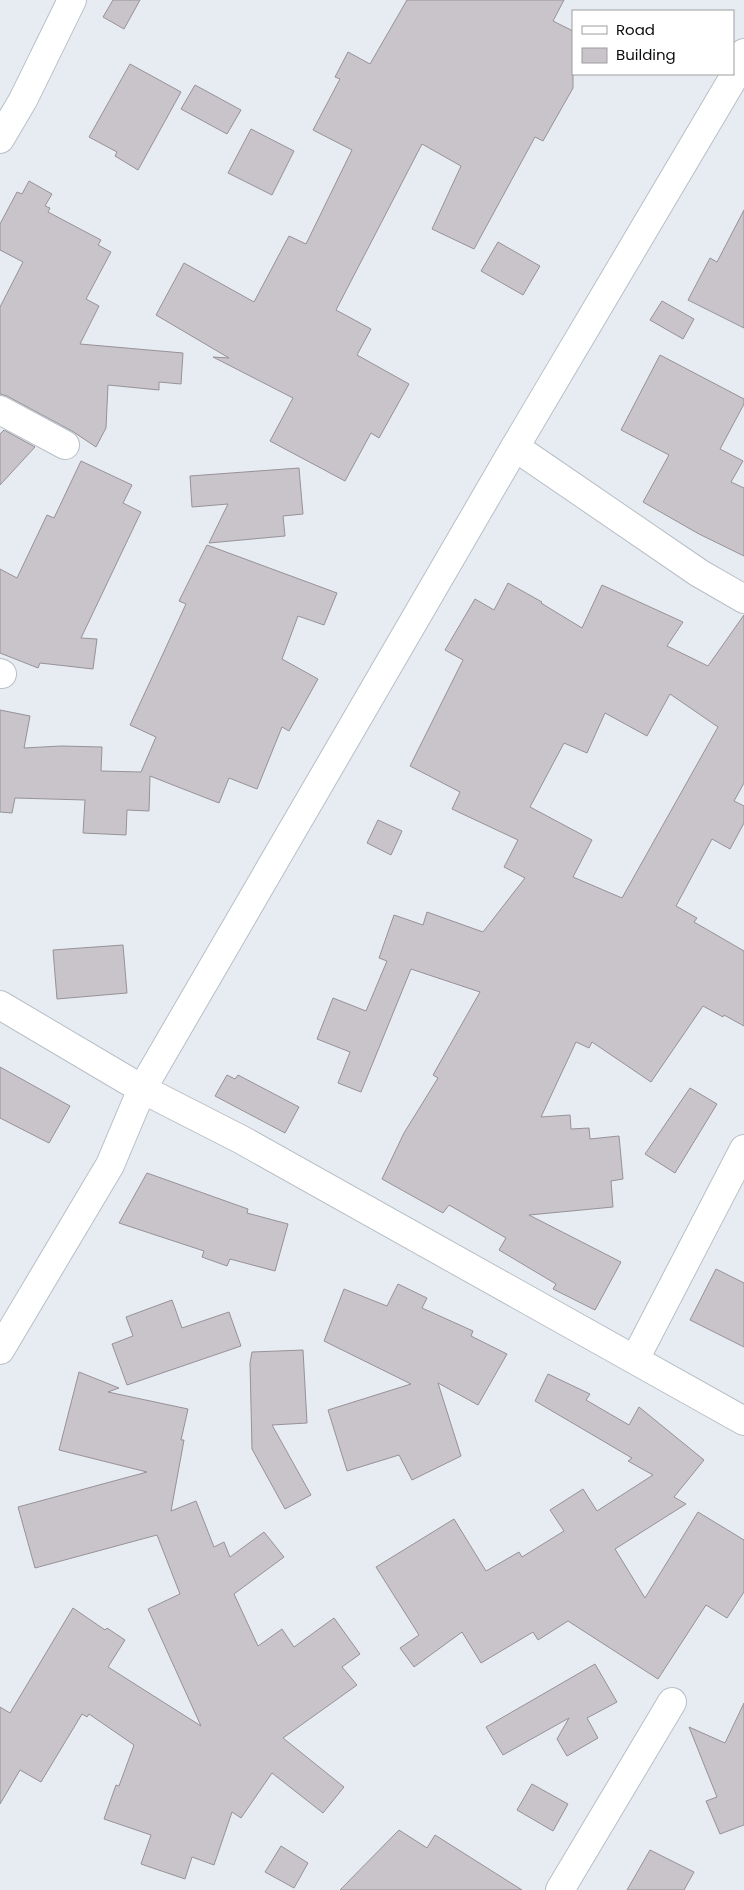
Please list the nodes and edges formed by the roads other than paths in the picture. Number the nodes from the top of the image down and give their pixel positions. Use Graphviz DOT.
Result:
graph roads {
  1 [pos="72,0"];
  2 [pos="744,53"];
  3 [pos="0,139"];
  4 [pos="0,410"];
  5 [pos="65,445"];
  6 [pos="515,447"];
  7 [pos="744,599"];
  8 [pos="0,1005"];
  9 [pos="142,1089"];
  10 [pos="744,1149"];
  11 [pos="0,1350"];
  12 [pos="635,1359"];
  13 [pos="744,1421"];
  14 [pos="672,1702"];
  15 [pos="560,1890"];
  1 -- 3 [label="street"];
  2 -- 6 [label="street"];
  4 -- 5 [label="street"];
  6 -- 7 [label="street"];
  6 -- 9 [label="street"];
  8 -- 9 [label="street"];
  9 -- 11 [label="street"];
  9 -- 12 [label="street"];
  10 -- 12 [label="street"];
  12 -- 13 [label="street"];
  14 -- 15 [label="street"];
}
